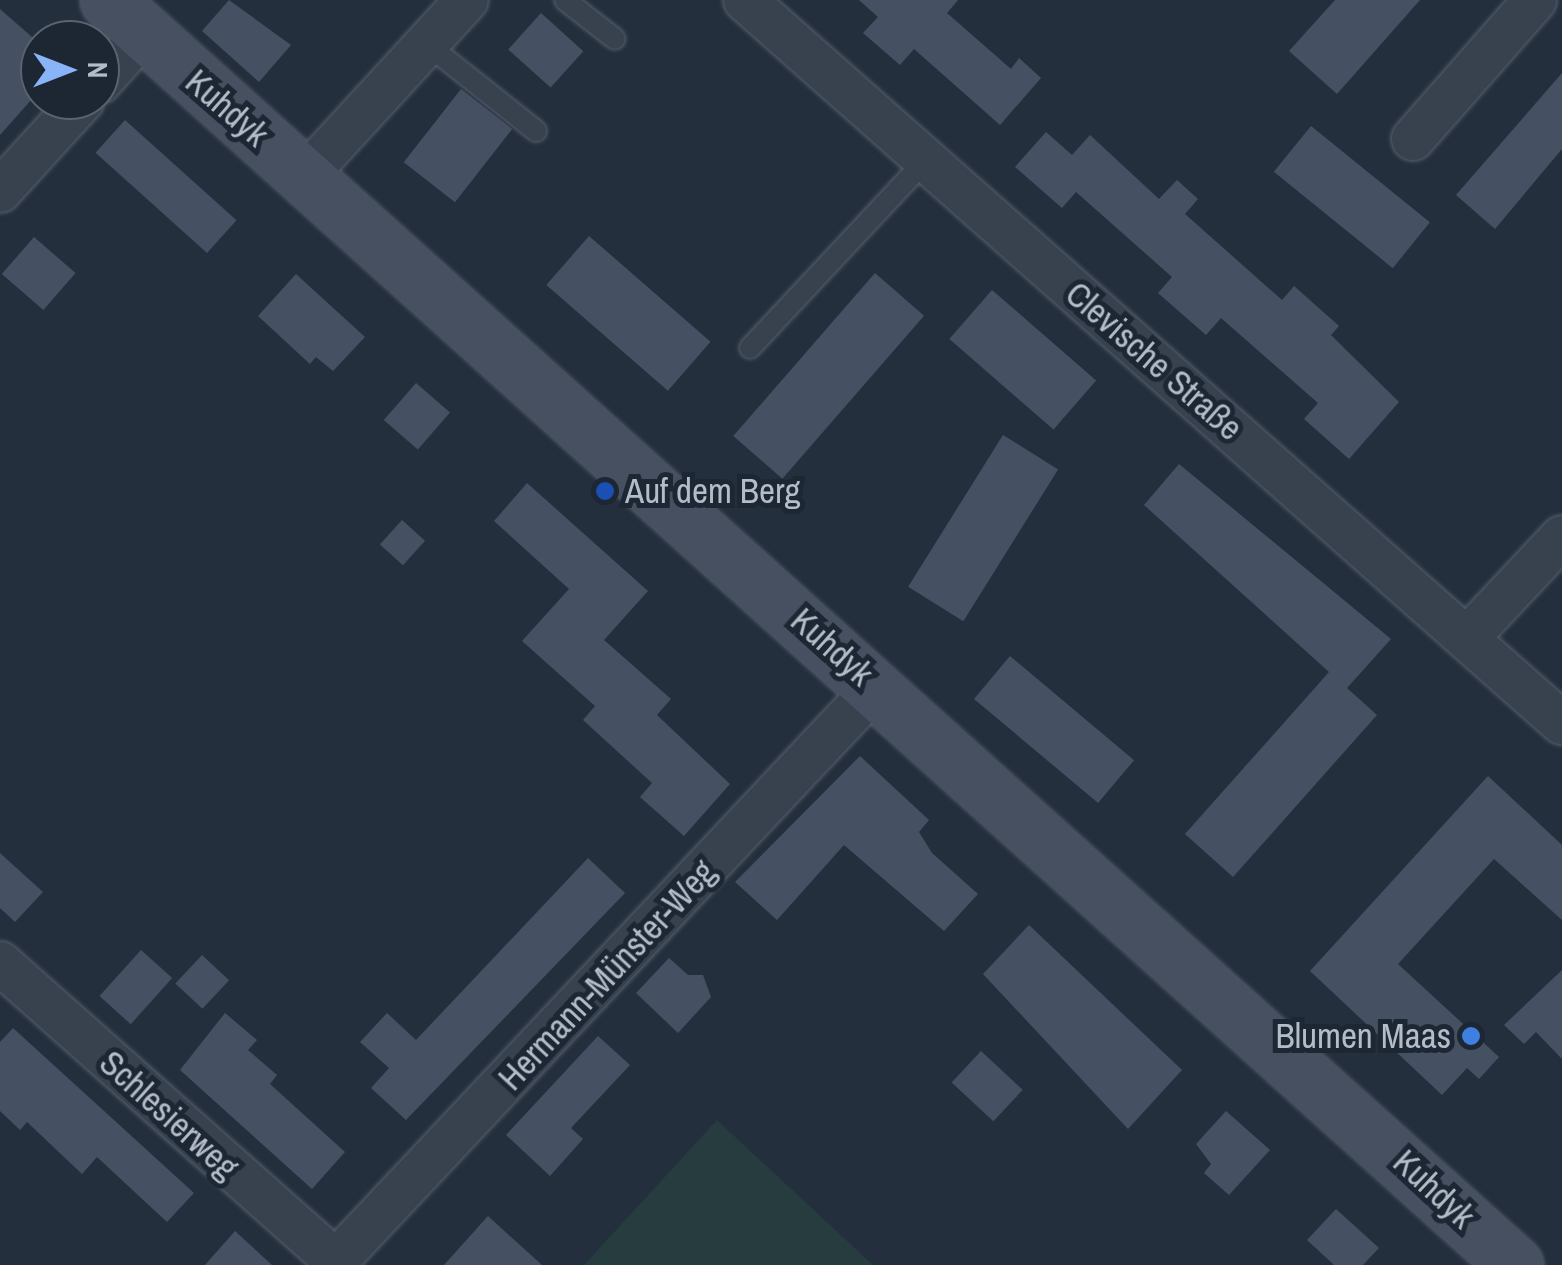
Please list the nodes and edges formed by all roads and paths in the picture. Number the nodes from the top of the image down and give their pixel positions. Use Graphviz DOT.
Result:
graph roads {
  1 [pos="468,0"];
  2 [pos="566,0"];
  3 [pos="745,0"];
  4 [pos="1535,0"];
  5 [pos="126,17"];
  6 [pos="615,39"];
  7 [pos="428,44"];
  8 [pos="65,120"];
  9 [pos="536,131"];
  10 [pos="1413,139"];
  11 [pos="926,160"];
  12 [pos="305,176"];
  13 [pos="0,191"];
  14 [pos="750,348"];
  15 [pos="1562,537"];
  16 [pos="1468,637"];
  17 [pos="876,687"];
  18 [pos="1562,723"];
  19 [pos="0,963"];
  20 [pos="338,1263"];
  21 [pos="1515,1265"];
  1 -- 7 [label="street"];
  2 -- 6 [label="lane"];
  3 -- 11 [label="street, Clevische Straße"];
  4 -- 10 [label="street"];
  5 -- 12 [label="main road, Kuhdyk"];
  7 -- 9 [label="lane"];
  7 -- 12 [label="street"];
  8 -- 13 [label="street"];
  11 -- 14 [label="lane"];
  11 -- 16 [label="street, Clevische Straße"];
  12 -- 17 [label="main road, Kuhdyk"];
  15 -- 16 [label="street"];
  16 -- 18 [label="street, Clevische Straße"];
  17 -- 20 [label="street, Hermann-Münster-Weg"];
  17 -- 21 [label="main road, Kuhdyk"];
  19 -- 20 [label="street, Schlesierweg"];
}
